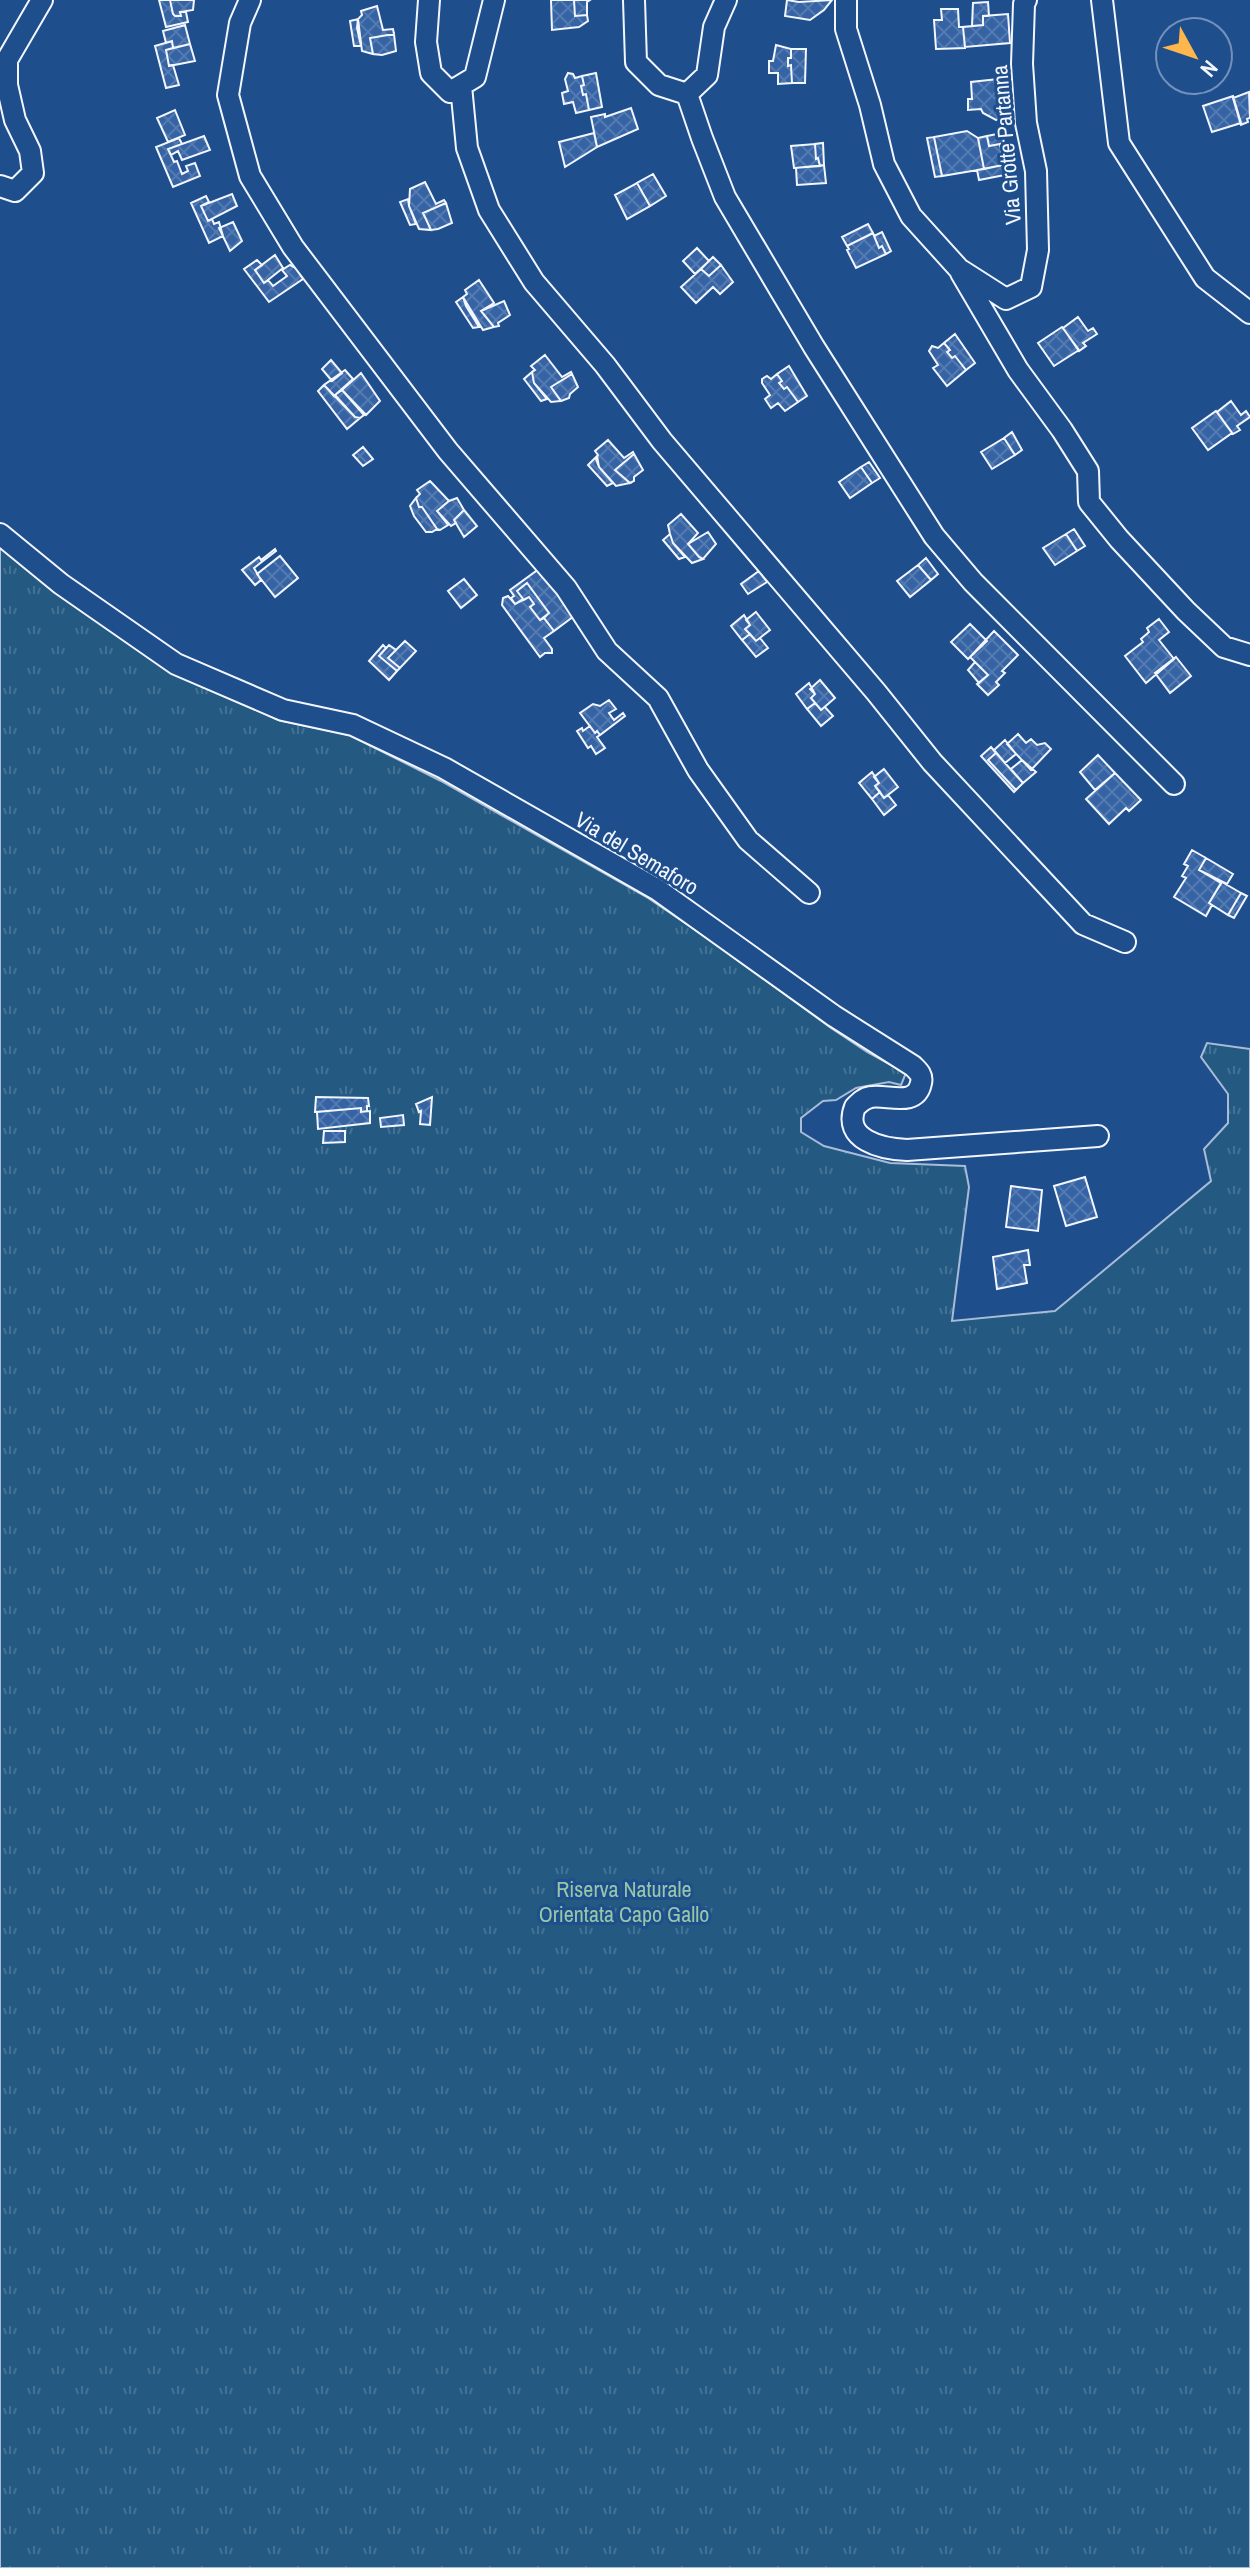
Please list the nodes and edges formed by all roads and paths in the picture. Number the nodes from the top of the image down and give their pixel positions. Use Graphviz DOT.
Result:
graph roads {
  1 [pos="42,0"];
  2 [pos="250,0"];
  3 [pos="429,0"];
  4 [pos="494,0"];
  5 [pos="634,0"];
  6 [pos="726,0"];
  7 [pos="846,0"];
  8 [pos="1026,0"];
  9 [pos="1102,0"];
  10 [pos="461,86"];
  11 [pos="687,94"];
  12 [pos="0,186"];
  13 [pos="959,269"];
  14 [pos="1250,313"];
  15 [pos="0,534"];
  16 [pos="1250,655"];
  17 [pos="1174,784"];
  18 [pos="809,893"];
  19 [pos="1125,942"];
  20 [pos="1098,1136"];
  1 -- 12 [label="street"];
  2 -- 18 [label="street"];
  3 -- 10 [label="street"];
  4 -- 10 [label="street"];
  5 -- 11 [label="street"];
  6 -- 11 [label="street"];
  7 -- 13 [label="street, Via Grotte Partanna"];
  8 -- 13 [label="street, Via Grotte Partanna"];
  9 -- 14 [label="street"];
  10 -- 19 [label="street"];
  11 -- 17 [label="street"];
  13 -- 16 [label="street"];
  15 -- 20 [label="street, Via del Semaforo"];
}
